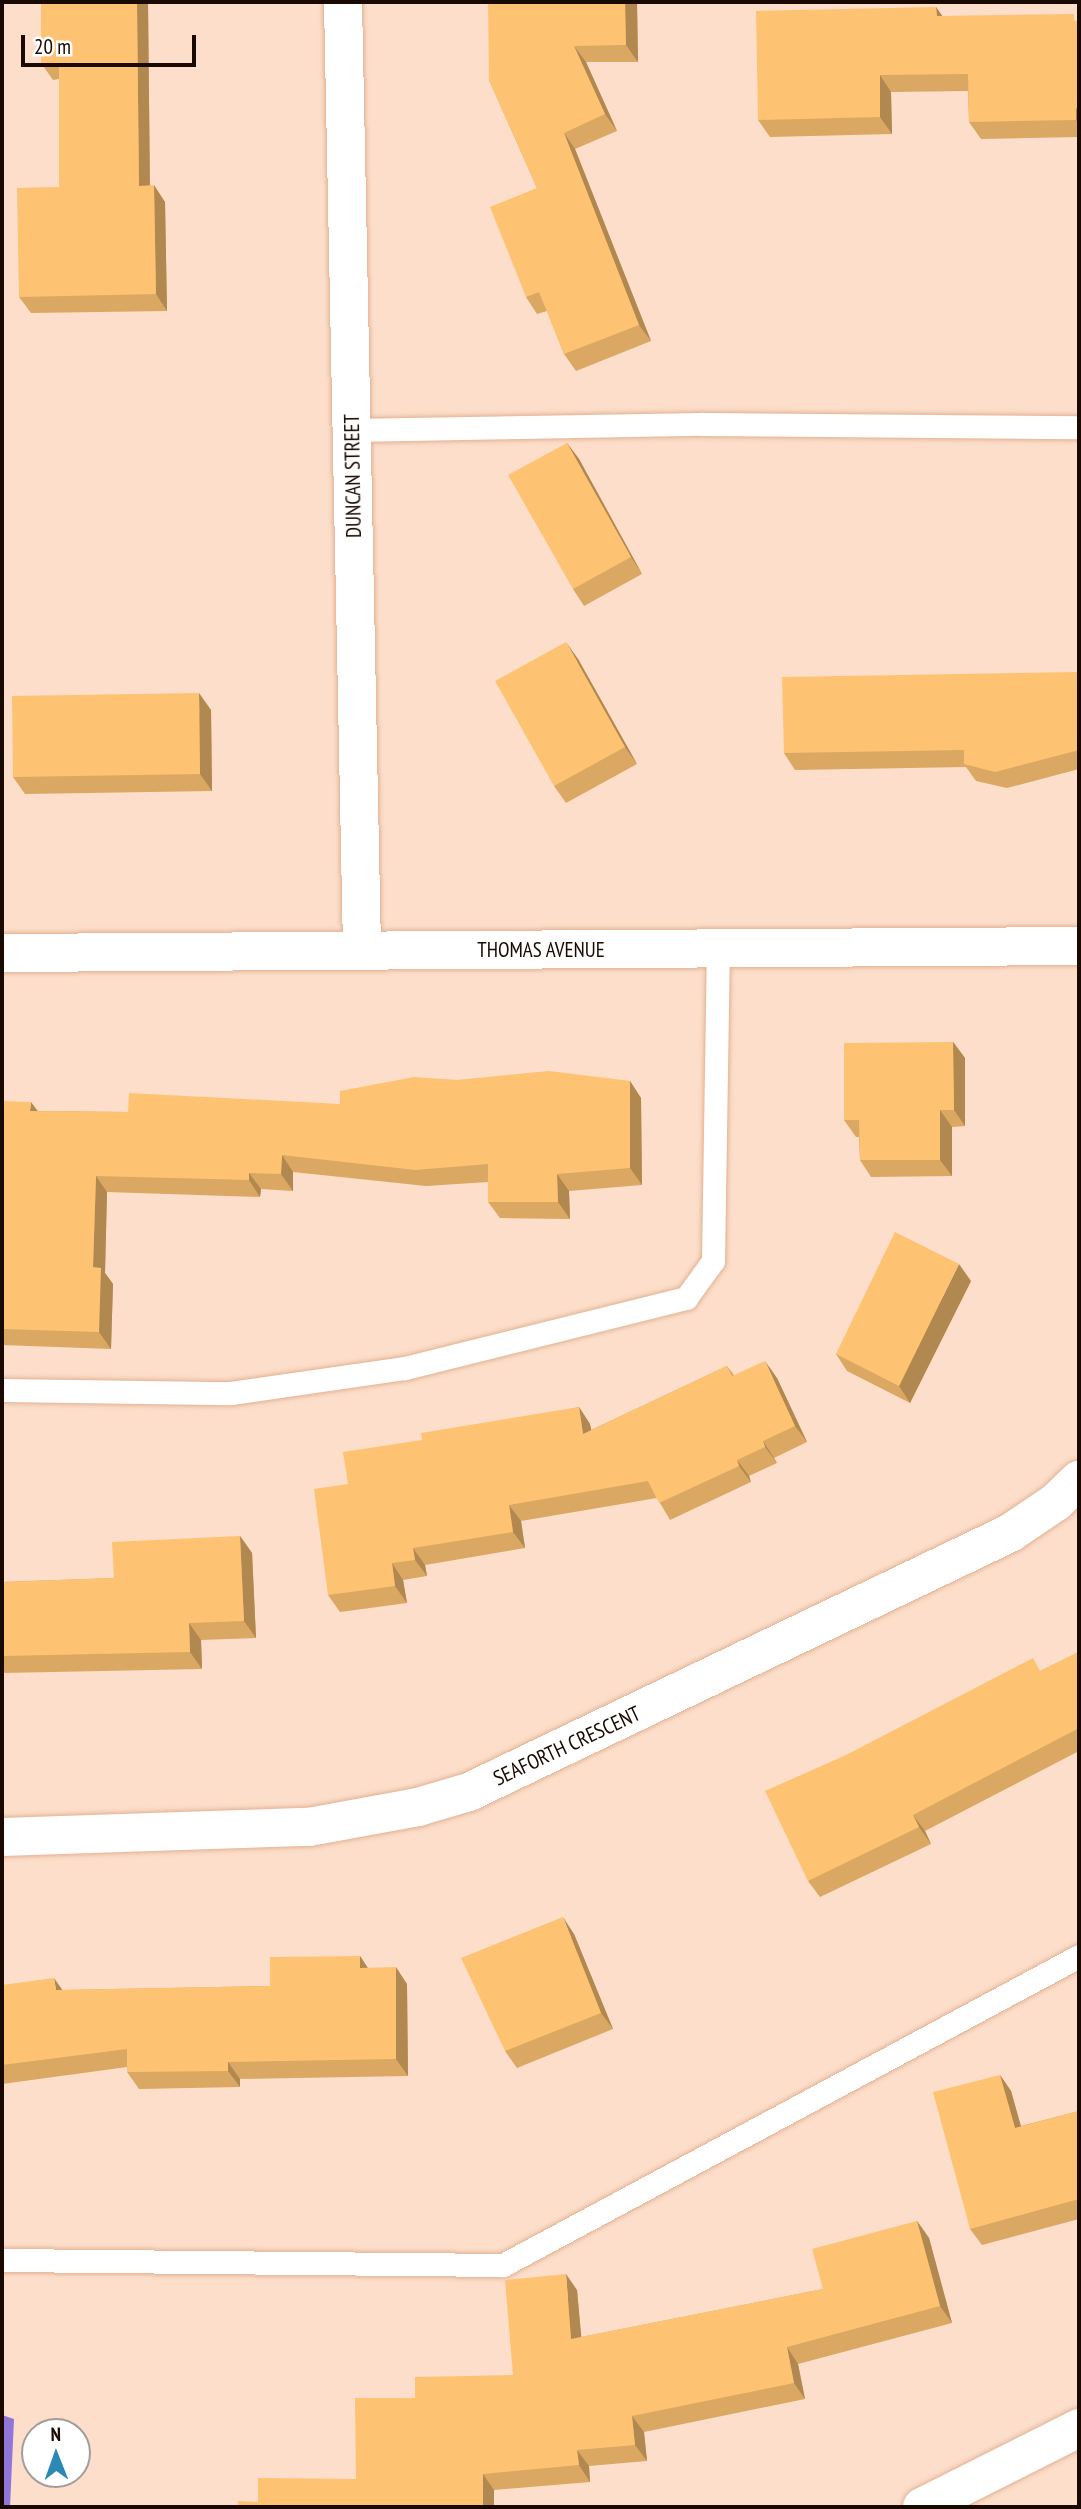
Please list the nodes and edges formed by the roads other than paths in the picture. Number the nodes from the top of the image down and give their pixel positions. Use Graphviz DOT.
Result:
graph roads {
  1 [pos="342,2"];
  2 [pos="1079,427"];
  3 [pos="351,430"];
  4 [pos="1079,946"];
  5 [pos="362,950"];
  6 [pos="718,950"];
  7 [pos="2,953"];
  8 [pos="2,1390"];
  9 [pos="1079,1480"];
  10 [pos="2,1837"];
  11 [pos="1079,1956"];
  12 [pos="2,2260"];
  13 [pos="1079,2428"];
  14 [pos="922,2507"];
  1 -- 3 [label="street, DUNCAN STREET"];
  2 -- 3 [label="lane"];
  3 -- 5 [label="street, DUNCAN STREET"];
  4 -- 6 [label="street, THOMAS AVENUE"];
  5 -- 6 [label="street, THOMAS AVENUE"];
  5 -- 7 [label="street, THOMAS AVENUE"];
  6 -- 8 [label="lane"];
  9 -- 10 [label="street, SEAFORTH CRESCENT"];
  11 -- 12 [label="lane"];
  13 -- 14 [label="street"];
}
